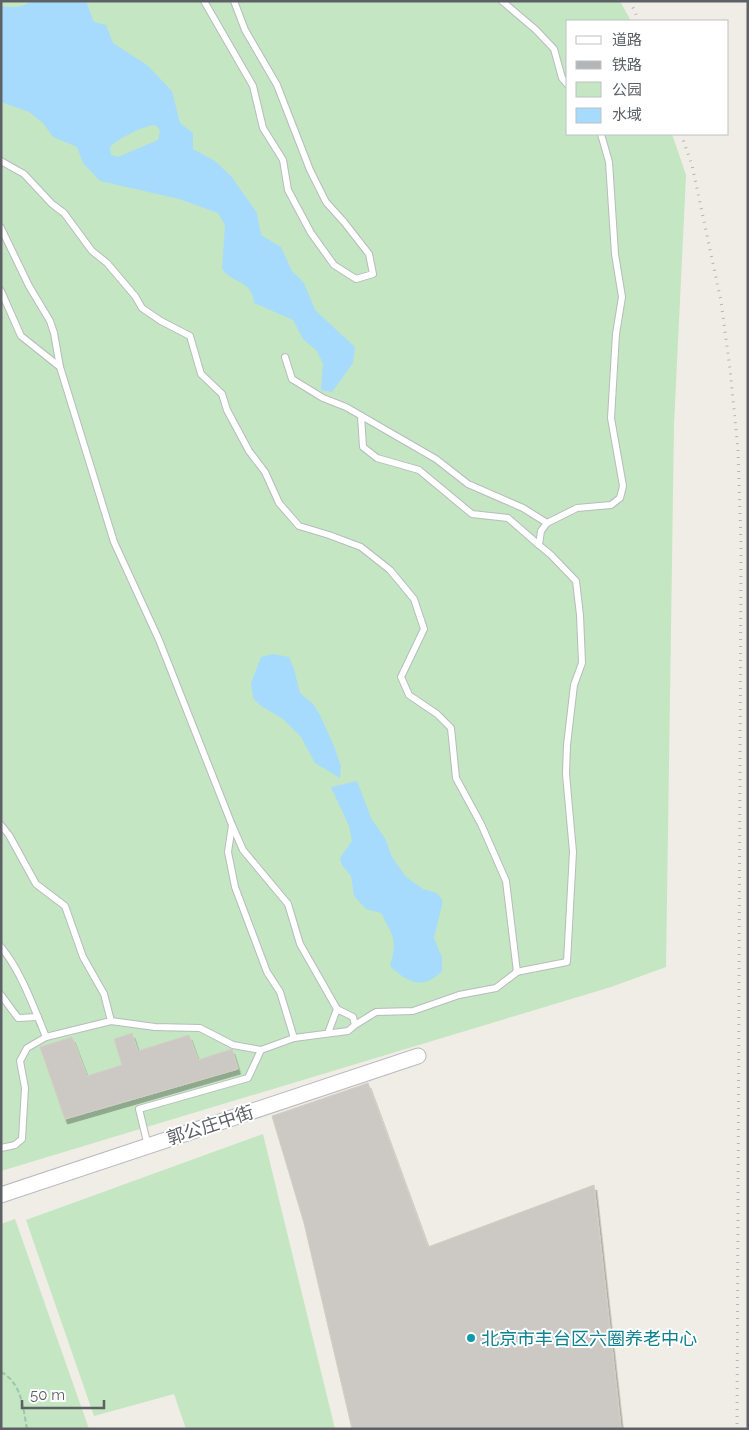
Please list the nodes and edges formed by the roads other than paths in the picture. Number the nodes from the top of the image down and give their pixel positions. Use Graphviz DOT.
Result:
graph roads {
  1 [pos="204,1"];
  2 [pos="234,1"];
  3 [pos="502,1"];
  4 [pos="566,83"];
  5 [pos="600,135"];
  6 [pos="1,162"];
  7 [pos="1,228"];
  8 [pos="1,291"];
  9 [pos="284,357"];
  10 [pos="60,367"];
  11 [pos="361,416"];
  12 [pos="547,523"];
  13 [pos="539,544"];
  14 [pos="1,825"];
  15 [pos="232,825"];
  16 [pos="1,947"];
  17 [pos="516,972"];
  18 [pos="1,995"];
  19 [pos="337,1009"];
  20 [pos="38,1017"];
  21 [pos="110,1021"];
  22 [pos="355,1025"];
  23 [pos="328,1033"];
  24 [pos="46,1037"];
  25 [pos="294,1038"];
  26 [pos="261,1050"];
  27 [pos="418,1056"];
  28 [pos="148,1146"];
  29 [pos="1,1148"];
  30 [pos="1,1194"];
  1 -- 2 [label="lane"];
  3 -- 4 [label="lane"];
  5 -- 12 [label="lane"];
  6 -- 17 [label="lane"];
  7 -- 10 [label="lane"];
  8 -- 10 [label="lane"];
  9 -- 11 [label="lane"];
  10 -- 15 [label="lane"];
  11 -- 12 [label="lane"];
  11 -- 13 [label="lane"];
  12 -- 13 [label="lane"];
  13 -- 17 [label="lane"];
  14 -- 21 [label="lane"];
  15 -- 19 [label="lane"];
  15 -- 25 [label="lane"];
  16 -- 20 [label="lane"];
  17 -- 22 [label="lane"];
  18 -- 20 [label="lane"];
  19 -- 22 [label="lane"];
  19 -- 23 [label="lane"];
  20 -- 24 [label="lane"];
  21 -- 24 [label="lane"];
  21 -- 26 [label="lane"];
  22 -- 23 [label="lane"];
  23 -- 25 [label="lane"];
  24 -- 29 [label="lane"];
  25 -- 26 [label="lane"];
  26 -- 28 [label="lane"];
  27 -- 28 [label="street, 郭公庄中街"];
  28 -- 30 [label="street, 郭公庄中街"];
}
